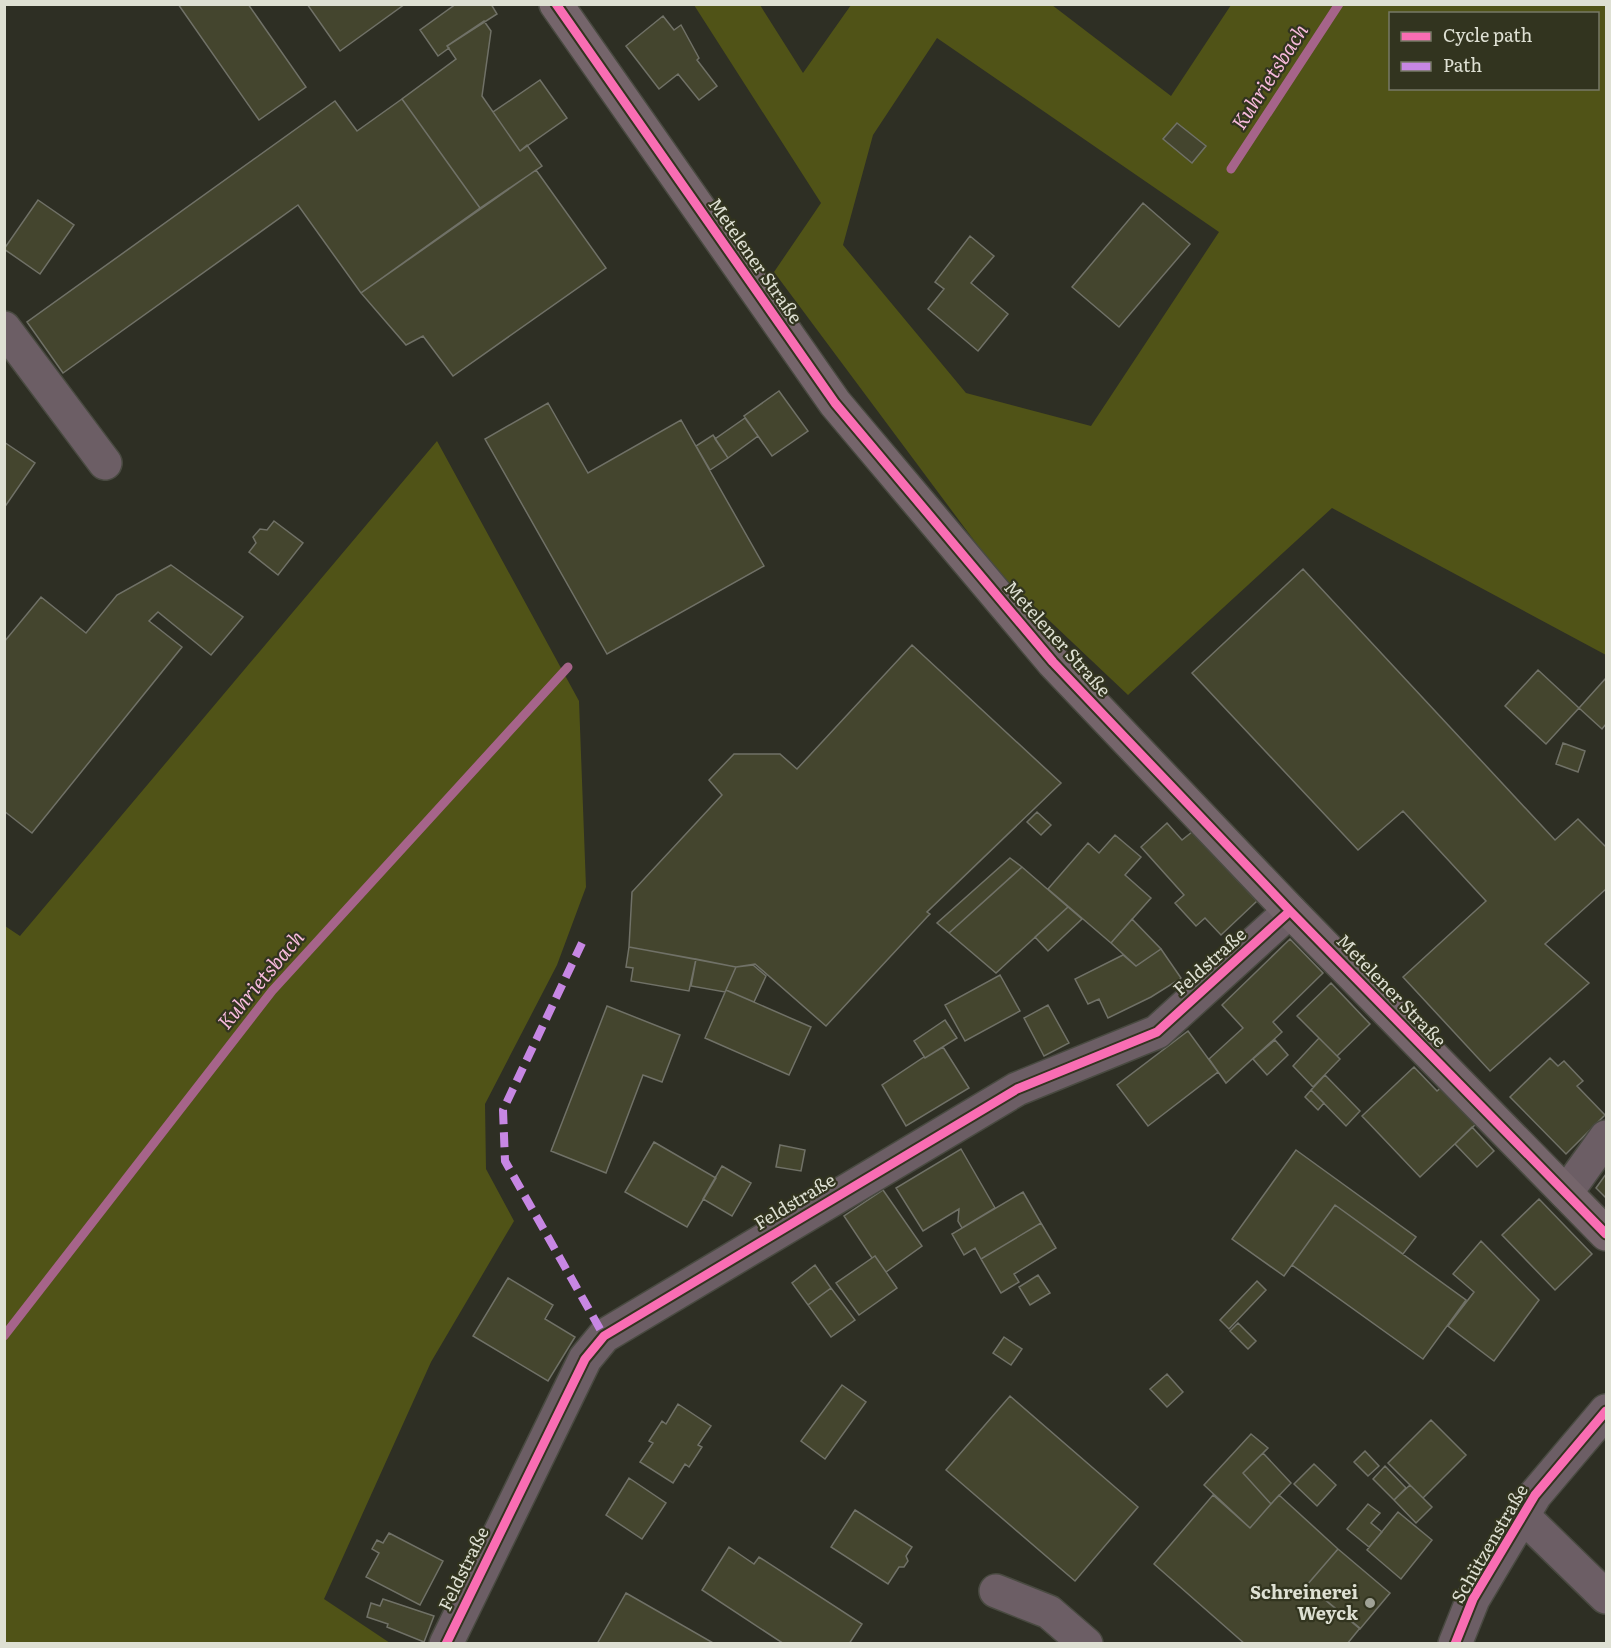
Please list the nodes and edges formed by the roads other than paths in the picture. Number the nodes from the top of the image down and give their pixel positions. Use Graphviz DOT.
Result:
graph roads {
  1 [pos="556,4"];
  2 [pos="4,328"];
  3 [pos="105,463"];
  4 [pos="1290,911"];
  5 [pos="1606,1137"];
  6 [pos="1566,1193"];
  7 [pos="1606,1234"];
  8 [pos="1606,1411"];
  9 [pos="1523,1516"];
  10 [pos="996,1591"];
  11 [pos="1606,1597"];
  12 [pos="446,1644"];
  13 [pos="1086,1644"];
  14 [pos="1455,1644"];
  1 -- 4 [label="main road, Metelener Straße"];
  2 -- 3 [label="street"];
  4 -- 6 [label="main road, Metelener Straße"];
  4 -- 12 [label="street, Feldstraße"];
  5 -- 6 [label="street"];
  6 -- 7 [label="main road, Metelener Straße"];
  8 -- 9 [label="street, Schützenstraße"];
  9 -- 11 [label="street"];
  9 -- 14 [label="street, Schützenstraße"];
  10 -- 13 [label="street"];
}
